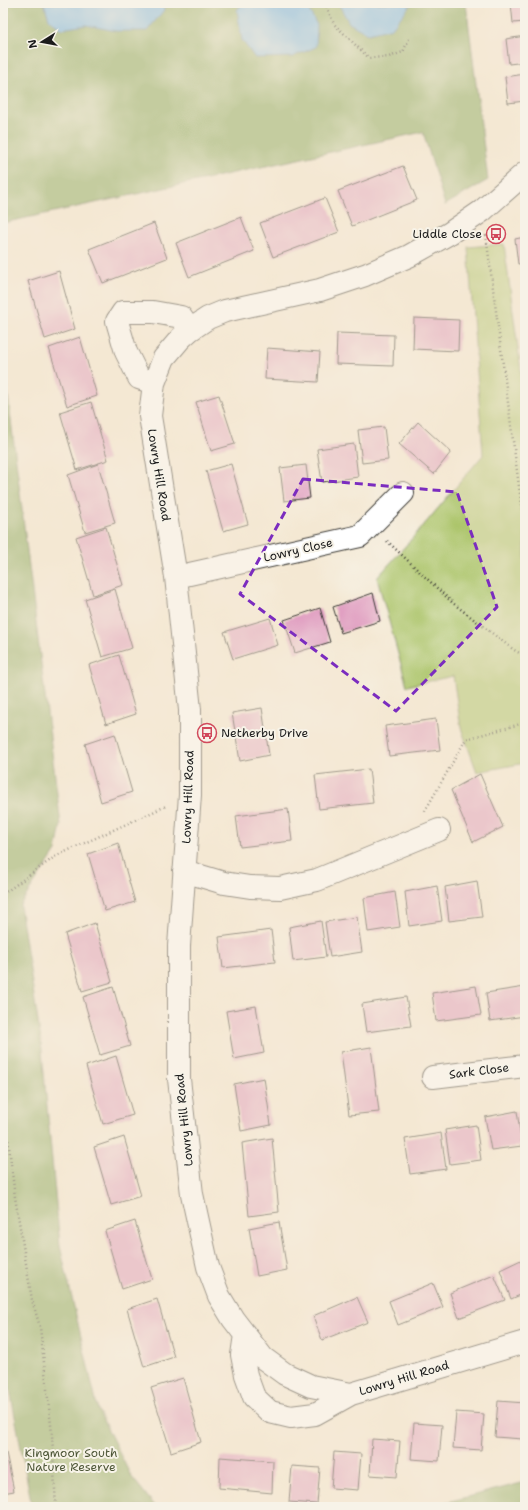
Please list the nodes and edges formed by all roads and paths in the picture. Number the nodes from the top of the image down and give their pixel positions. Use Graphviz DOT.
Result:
graph roads {
  1 [pos="325,3"];
  2 [pos="409,38"];
  3 [pos="525,174"];
  4 [pos="482,211"];
  5 [pos="190,330"];
  6 [pos="154,383"];
  7 [pos="403,493"];
  8 [pos="370,526"];
  9 [pos="525,532"];
  10 [pos="176,577"];
  11 [pos="525,656"];
  12 [pos="525,722"];
  13 [pos="190,795"];
  14 [pos="424,810"];
  15 [pos="438,830"];
  16 [pos="184,871"];
  17 [pos="3,894"];
  18 [pos="525,1066"];
  19 [pos="433,1077"];
  20 [pos="3,1121"];
  21 [pos="245,1335"];
  22 [pos="525,1342"];
  23 [pos="351,1394"];
  24 [pos="56,1507"];
  1 -- 2 [label="path"];
  3 -- 4 [label="street, Lowry Hill Road"];
  4 -- 5 [label="street, Lowry Hill Road"];
  4 -- 9 [label="path"];
  5 -- 6 [label="street, Lowry Hill Road"];
  5 -- 6 [label="street"];
  6 -- 10 [label="street, Lowry Hill Road"];
  7 -- 8 [label="street, Lowry Close"];
  8 -- 10 [label="street, Lowry Close"];
  8 -- 11 [label="path"];
  10 -- 13 [label="street, Lowry Hill Road"];
  12 -- 14 [label="path"];
  13 -- 16 [label="street, Lowry Hill Road"];
  13 -- 17 [label="path"];
  15 -- 16 [label="street"];
  16 -- 21 [label="street, Lowry Hill Road"];
  18 -- 19 [label="street, Sark Close"];
  20 -- 24 [label="path"];
  21 -- 23 [label="street, Lowry Hill Road"];
  21 -- 23 [label="street"];
  22 -- 23 [label="street, Lowry Hill Road"];
}
